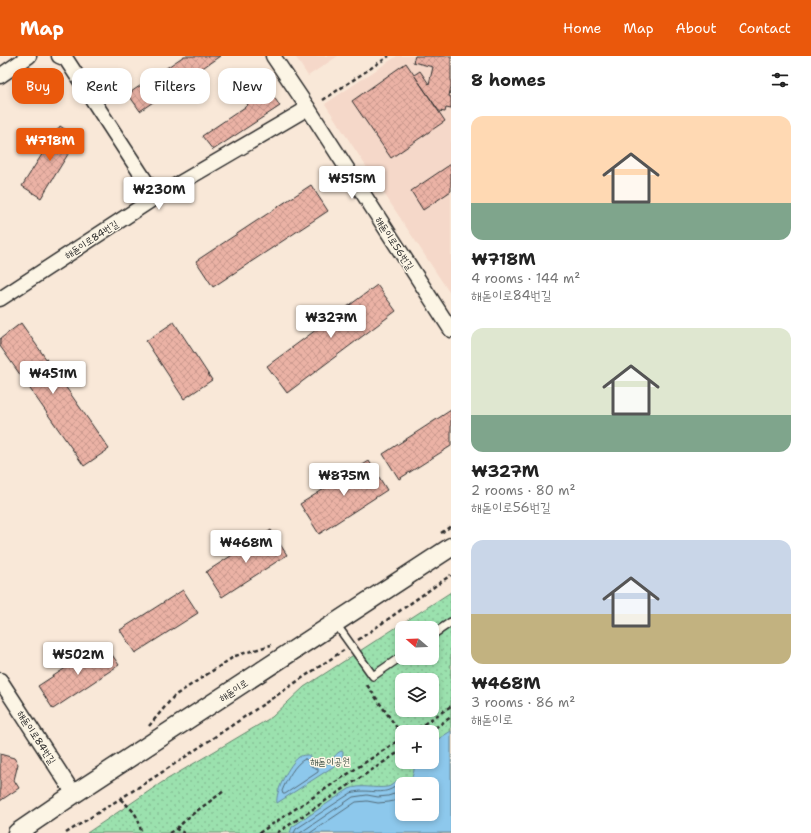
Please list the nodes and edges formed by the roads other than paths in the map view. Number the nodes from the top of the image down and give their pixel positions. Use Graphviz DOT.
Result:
graph roads {
  1 [pos="29,56"];
  2 [pos="59,56"];
  3 [pos="273,56"];
  4 [pos="0,76"];
  5 [pos="308,108"];
  6 [pos="156,197"];
  7 [pos="0,299"];
  8 [pos="451,330"];
  9 [pos="451,548"];
  10 [pos="451,622"];
  11 [pos="335,623"];
  12 [pos="439,630"];
  13 [pos="395,661"];
  14 [pos="0,680"];
  15 [pos="74,794"];
  16 [pos="17,833"];
  1 -- 4 [label="street"];
  2 -- 6 [label="street"];
  3 -- 5 [label="street, 해돋이로56번길"];
  5 -- 6 [label="street, 해돋이로84번길"];
  5 -- 8 [label="street, 해돋이로56번길"];
  6 -- 7 [label="street, 해돋이로84번길"];
  9 -- 11 [label="street, 해돋이로"];
  10 -- 12 [label="lane"];
  11 -- 13 [label="lane"];
  11 -- 15 [label="street, 해돋이로"];
  14 -- 15 [label="street, 해돋이로84번길"];
  15 -- 16 [label="street, 해돋이로"];
}
